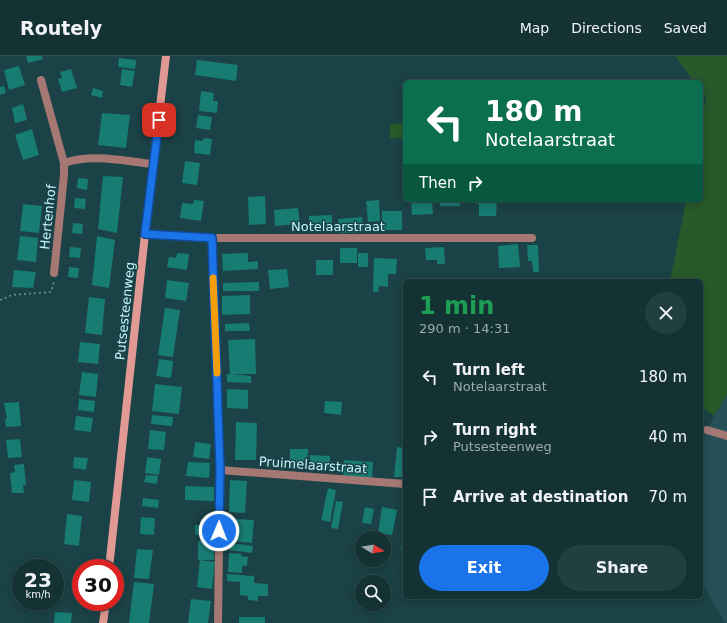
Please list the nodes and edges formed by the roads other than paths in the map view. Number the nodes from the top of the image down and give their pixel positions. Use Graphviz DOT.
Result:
graph roads {
  1 [pos="166,56"];
  2 [pos="41,80"];
  3 [pos="64,163"];
  4 [pos="153,164"];
  5 [pos="145,234"];
  6 [pos="212,238"];
  7 [pos="532,238"];
  8 [pos="54,273"];
  9 [pos="707,430"];
  10 [pos="727,436"];
  11 [pos="220,470"];
  12 [pos="403,484"];
  13 [pos="110,559"];
  14 [pos="105,611"];
  15 [pos="103,623"];
  16 [pos="218,623"];
  1 -- 4 [label="main road, Putsesteenweg"];
  2 -- 3 [label="street, Hertenhof"];
  3 -- 4 [label="street"];
  3 -- 8 [label="street, Hertenhof"];
  4 -- 5 [label="main road, Putsesteenweg"];
  5 -- 6 [label="street, Notelaarstraat"];
  5 -- 13 [label="main road, Putsesteenweg"];
  6 -- 7 [label="street, Notelaarstraat"];
  6 -- 11 [label="street"];
  9 -- 10 [label="street"];
  11 -- 12 [label="street, Pruimelaarstraat"];
  11 -- 16 [label="street"];
  14 -- 15 [label="main road"];
}
